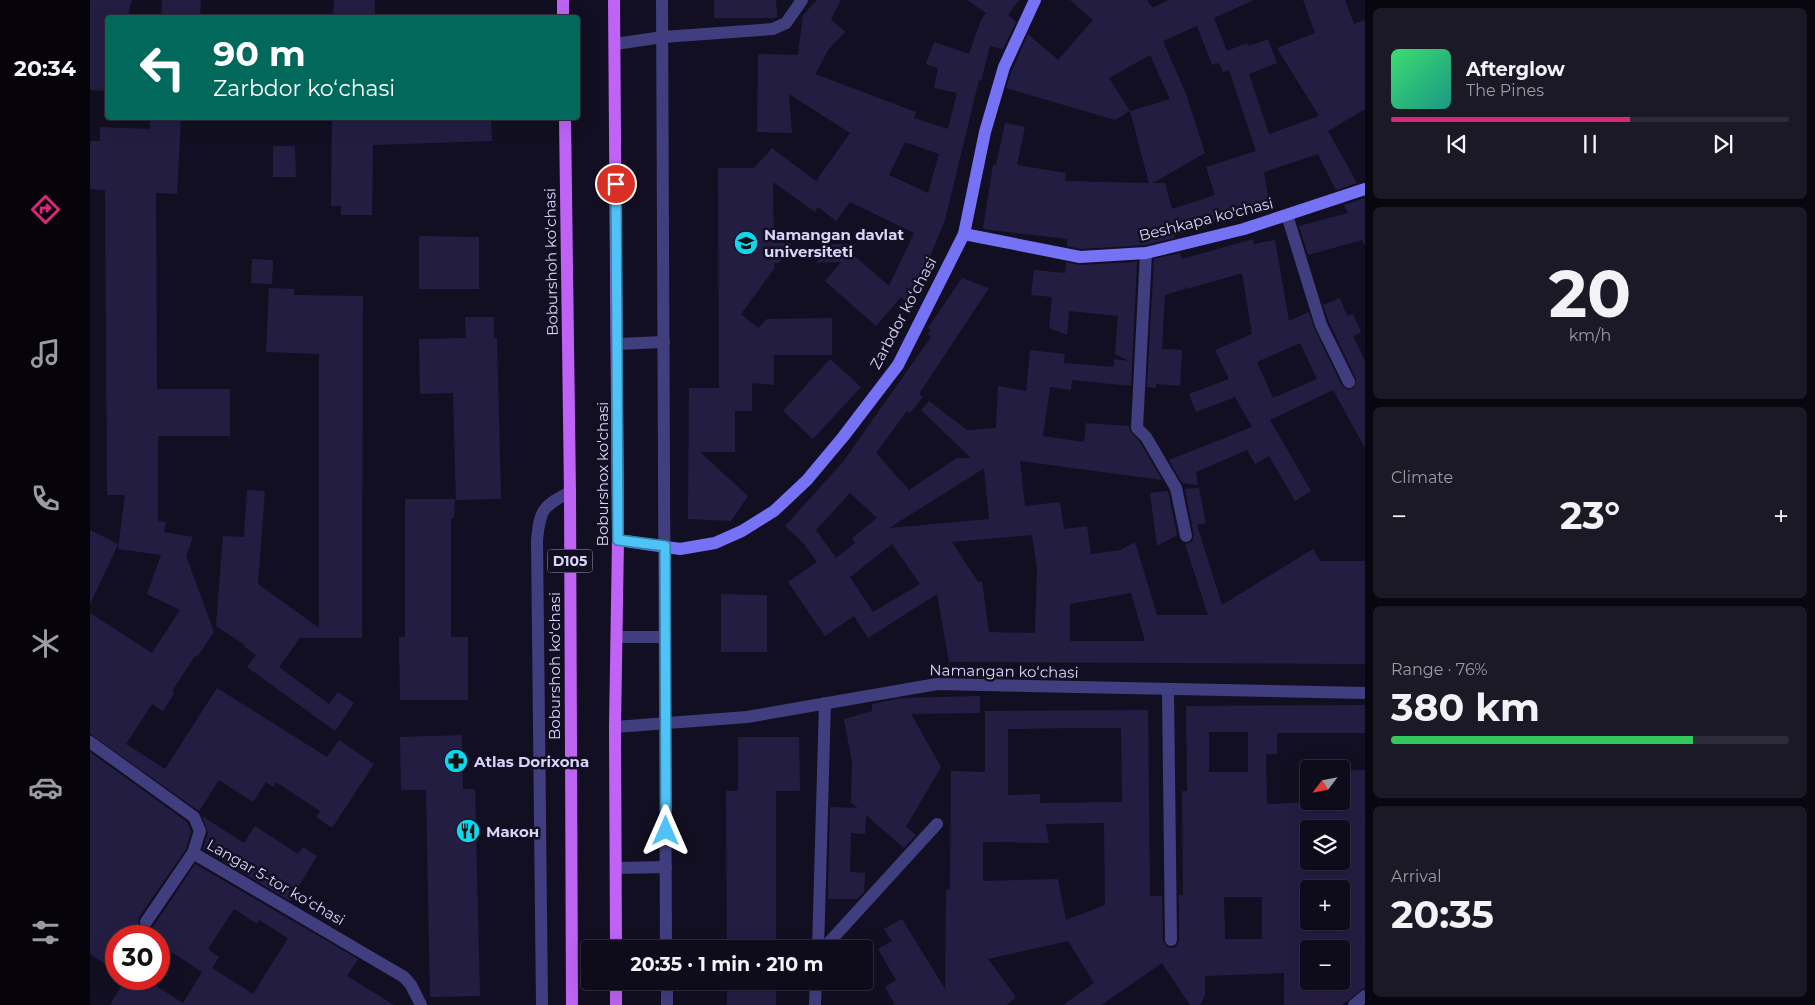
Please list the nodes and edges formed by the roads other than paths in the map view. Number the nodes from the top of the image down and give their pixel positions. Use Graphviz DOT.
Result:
graph roads {
  1 [pos="563,0"];
  2 [pos="614,0"];
  3 [pos="662,0"];
  4 [pos="802,0"];
  5 [pos="1035,0"];
  6 [pos="563,15"];
  7 [pos="663,37"];
  8 [pos="615,44"];
  9 [pos="565,120"];
  10 [pos="1365,189"];
  11 [pos="1287,215"];
  12 [pos="964,234"];
  13 [pos="1146,253"];
  14 [pos="664,342"];
  15 [pos="617,344"];
  16 [pos="1349,382"];
  17 [pos="570,492"];
  18 [pos="1186,536"];
  19 [pos="618,540"];
  20 [pos="665,546"];
  21 [pos="665,636"];
  22 [pos="616,637"];
  23 [pos="1168,690"];
  24 [pos="1365,694"];
  25 [pos="825,702"];
  26 [pos="666,723"];
  27 [pos="615,727"];
  28 [pos="90,742"];
  29 [pos="937,824"];
  30 [pos="193,853"];
  31 [pos="666,867"];
  32 [pos="616,868"];
  33 [pos="146,922"];
  34 [pos="616,940"];
  35 [pos="666,940"];
  36 [pos="818,940"];
  37 [pos="831,940"];
  38 [pos="1171,940"];
  39 [pos="616,990"];
  40 [pos="667,990"];
  41 [pos="816,990"];
  42 [pos="1365,996"];
  43 [pos="421,1005"];
  44 [pos="542,1005"];
  45 [pos="572,1005"];
  46 [pos="616,1005"];
  47 [pos="667,1005"];
  48 [pos="815,1005"];
  49 [pos="1354,1005"];
  1 -- 6 [label="main road"];
  2 -- 8 [label="main road, Boburshox ko'chasi"];
  3 -- 7 [label="street"];
  4 -- 7 [label="street"];
  5 -- 12 [label="street, Zarbdor koʻchasi"];
  7 -- 8 [label="street"];
  7 -- 14 [label="street"];
  8 -- 15 [label="main road, Boburshox ko'chasi"];
  9 -- 17 [label="main road, Boburshoh koʻchasi / D105"];
  10 -- 11 [label="street, Beshkapa ko'chasi"];
  11 -- 13 [label="street, Beshkapa ko'chasi"];
  11 -- 16 [label="street"];
  12 -- 13 [label="street, Beshkapa ko'chasi"];
  12 -- 20 [label="street, Zarbdor koʻchasi"];
  13 -- 18 [label="street"];
  14 -- 15 [label="street"];
  14 -- 20 [label="street"];
  15 -- 19 [label="main road, Boburshox ko'chasi"];
  17 -- 44 [label="street"];
  17 -- 45 [label="main road, Boburshoh koʻchasi / D105"];
  19 -- 20 [label="street, Zarbdor koʻchasi"];
  19 -- 22 [label="main road, Boburshox ko'chasi"];
  20 -- 21 [label="street"];
  21 -- 22 [label="street"];
  21 -- 26 [label="street"];
  22 -- 27 [label="main road, Boburshox ko'chasi"];
  23 -- 24 [label="street, Namangan koʻchasi"];
  23 -- 25 [label="street, Namangan koʻchasi"];
  23 -- 38 [label="street"];
  25 -- 26 [label="street, Namangan koʻchasi"];
  25 -- 36 [label="street"];
  26 -- 27 [label="street, Namangan koʻchasi"];
  26 -- 31 [label="street"];
  27 -- 32 [label="main road, Boburshox ko'chasi"];
  28 -- 30 [label="street, Langar 5-tor koʻchasi"];
  29 -- 37 [label="street"];
  30 -- 33 [label="street"];
  30 -- 43 [label="street, Langar 5-tor koʻchasi"];
  31 -- 32 [label="street"];
  31 -- 35 [label="street"];
  32 -- 34 [label="main road, Boburshox ko'chasi"];
  39 -- 46 [label="main road"];
  40 -- 47 [label="street"];
  41 -- 48 [label="street"];
  42 -- 49 [label="street"];
}
